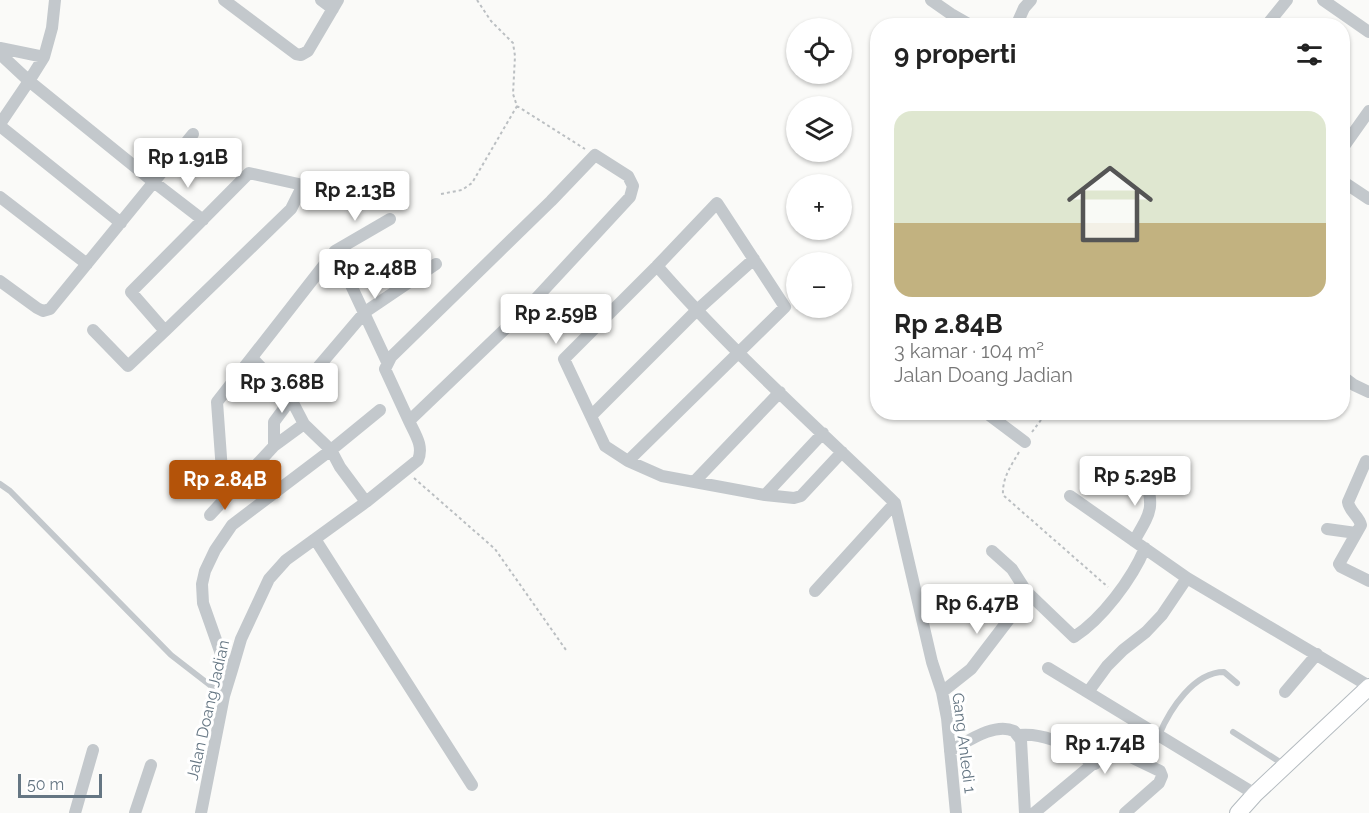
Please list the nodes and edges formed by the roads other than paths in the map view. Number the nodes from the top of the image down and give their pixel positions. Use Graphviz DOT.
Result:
graph roads {
  1 [pos="55,0"];
  2 [pos="224,0"];
  3 [pos="321,0"];
  4 [pos="931,0"];
  5 [pos="1031,0"];
  6 [pos="1287,0"];
  7 [pos="1323,0"];
  8 [pos="335,4"];
  9 [pos="958,18"];
  10 [pos="1020,18"];
  11 [pos="1272,18"];
  12 [pos="1349,18"];
  13 [pos="1350,19"];
  14 [pos="1369,32"];
  15 [pos="0,48"];
  16 [pos="0,54"];
  17 [pos="44,57"];
  18 [pos="29,81"];
  19 [pos="1369,111"];
  20 [pos="0,125"];
  21 [pos="194,134"];
  22 [pos="1350,138"];
  23 [pos="155,183"];
  24 [pos="303,185"];
  25 [pos="1350,186"];
  26 [pos="321,189"];
  27 [pos="0,197"];
  28 [pos="1369,199"];
  29 [pos="203,219"];
  30 [pos="390,219"];
  31 [pos="121,223"];
  32 [pos="335,251"];
  33 [pos="754,259"];
  34 [pos="87,264"];
  35 [pos="436,264"];
  36 [pos="657,266"];
  37 [pos="0,281"];
  38 [pos="696,311"];
  39 [pos="365,312"];
  40 [pos="93,330"];
  41 [pos="165,331"];
  42 [pos="739,352"];
  43 [pos="252,358"];
  44 [pos="387,362"];
  45 [pos="1350,382"];
  46 [pos="780,392"];
  47 [pos="1369,392"];
  48 [pos="291,399"];
  49 [pos="380,410"];
  50 [pos="591,416"];
  51 [pos="996,420"];
  52 [pos="409,421"];
  53 [pos="304,424"];
  54 [pos="823,433"];
  55 [pos="1025,442"];
  56 [pos="274,446"];
  57 [pos="331,450"];
  58 [pos="842,452"];
  59 [pos="1366,460"];
  60 [pos="628,461"];
  61 [pos="1145,474"];
  62 [pos="694,482"];
  63 [pos="0,484"];
  64 [pos="765,495"];
  65 [pos="1070,496"];
  66 [pos="225,499"];
  67 [pos="366,502"];
  68 [pos="895,503"];
  69 [pos="210,515"];
  70 [pos="1327,529"];
  71 [pos="1356,533"];
  72 [pos="315,540"];
  73 [pos="1140,545"];
  74 [pos="992,551"];
  75 [pos="1187,578"];
  76 [pos="1369,581"];
  77 [pos="814,591"];
  78 [pos="1026,591"];
  79 [pos="1317,654"];
  80 [pos="1048,668"];
  81 [pos="232,670"];
  82 [pos="1237,683"];
  83 [pos="1369,687"];
  84 [pos="942,692"];
  85 [pos="1088,692"];
  86 [pos="1286,692"];
  87 [pos="224,696"];
  88 [pos="1233,732"];
  89 [pos="1018,735"];
  90 [pos="1159,735"];
  91 [pos="93,750"];
  92 [pos="950,751"];
  93 [pos="1095,764"];
  94 [pos="152,765"];
  95 [pos="1285,765"];
  96 [pos="472,785"];
  97 [pos="1255,794"];
  98 [pos="75,813"];
  99 [pos="135,813"];
  100 [pos="201,813"];
  101 [pos="956,813"];
  102 [pos="1026,813"];
  103 [pos="1034,813"];
  104 [pos="1125,813"];
  105 [pos="1238,813"];
  1 -- 17 [label="street"];
  2 -- 8 [label="street"];
  3 -- 8 [label="street"];
  4 -- 9 [label="street"];
  5 -- 10 [label="street"];
  6 -- 11 [label="street"];
  7 -- 12 [label="street"];
  13 -- 14 [label="street"];
  15 -- 17 [label="street"];
  16 -- 18 [label="street"];
  17 -- 18 [label="street"];
  18 -- 20 [label="street"];
  18 -- 23 [label="street"];
  19 -- 22 [label="street"];
  20 -- 31 [label="street"];
  21 -- 23 [label="street"];
  23 -- 29 [label="street"];
  23 -- 31 [label="street"];
  24 -- 26 [label="street"];
  24 -- 29 [label="street"];
  24 -- 41 [label="street"];
  25 -- 28 [label="street"];
  27 -- 34 [label="street"];
  29 -- 41 [label="street"];
  30 -- 32 [label="street"];
  31 -- 34 [label="street"];
  32 -- 39 [label="street, Jalan Doang Jadian"];
  32 -- 43 [label="street"];
  33 -- 36 [label="street"];
  33 -- 38 [label="street"];
  33 -- 42 [label="street"];
  34 -- 37 [label="street"];
  35 -- 39 [label="street"];
  36 -- 38 [label="street"];
  36 -- 50 [label="street"];
  38 -- 42 [label="street"];
  38 -- 50 [label="street"];
  39 -- 44 [label="street, Jalan Doang Jadian"];
  39 -- 48 [label="street"];
  40 -- 41 [label="street"];
  42 -- 46 [label="street"];
  42 -- 60 [label="street"];
  43 -- 48 [label="street"];
  43 -- 66 [label="street"];
  44 -- 52 [label="street, Jalan Doang Jadian"];
  44 -- 52 [label="street"];
  45 -- 47 [label="street"];
  46 -- 54 [label="street"];
  46 -- 62 [label="street"];
  48 -- 53 [label="street"];
  48 -- 56 [label="street"];
  49 -- 57 [label="street"];
  50 -- 60 [label="street"];
  51 -- 55 [label="street"];
  52 -- 67 [label="street, Jalan Doang Jadian"];
  53 -- 56 [label="street"];
  53 -- 57 [label="street"];
  54 -- 58 [label="street"];
  54 -- 64 [label="street"];
  56 -- 66 [label="street"];
  57 -- 67 [label="street"];
  57 -- 81 [label="street"];
  58 -- 64 [label="street"];
  58 -- 68 [label="street"];
  59 -- 71 [label="street"];
  60 -- 62 [label="street"];
  61 -- 73 [label="street"];
  62 -- 64 [label="street"];
  63 -- 87 [label="lane"];
  65 -- 73 [label="street"];
  66 -- 69 [label="street"];
  67 -- 72 [label="street, Jalan Doang Jadian"];
  68 -- 77 [label="street"];
  68 -- 84 [label="street, Gang Anledi 1"];
  70 -- 71 [label="street"];
  71 -- 76 [label="street"];
  72 -- 81 [label="street, Jalan Doang Jadian"];
  72 -- 96 [label="street"];
  73 -- 75 [label="street"];
  73 -- 78 [label="street"];
  74 -- 78 [label="street"];
  75 -- 79 [label="street"];
  75 -- 85 [label="street"];
  78 -- 84 [label="street"];
  79 -- 83 [label="street"];
  79 -- 86 [label="street"];
  80 -- 85 [label="street"];
  81 -- 87 [label="street, Jalan Doang Jadian"];
  82 -- 90 [label="lane"];
  83 -- 95 [label="street"];
  84 -- 92 [label="street, Gang Anledi 1"];
  85 -- 90 [label="street"];
  87 -- 100 [label="street, Jalan Doang Jadian"];
  88 -- 95 [label="lane"];
  89 -- 92 [label="street"];
  89 -- 93 [label="street"];
  89 -- 102 [label="street"];
  90 -- 97 [label="street"];
  91 -- 98 [label="street"];
  92 -- 101 [label="street, Gang Anledi 1"];
  93 -- 103 [label="street"];
  93 -- 104 [label="street"];
  94 -- 99 [label="street"];
  95 -- 97 [label="street"];
  97 -- 105 [label="street"];
}
